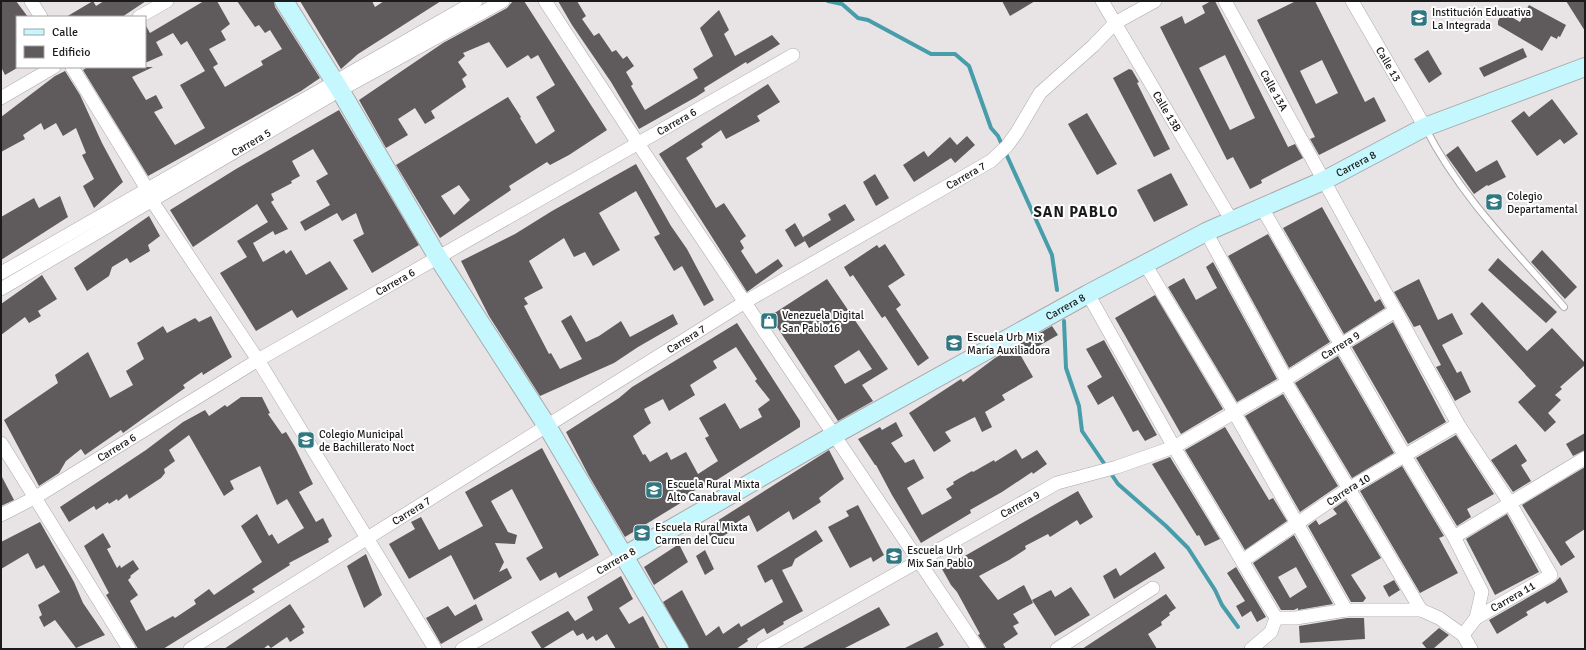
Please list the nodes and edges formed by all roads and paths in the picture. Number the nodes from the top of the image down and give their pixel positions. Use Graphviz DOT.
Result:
graph roads {
  1 [pos="31,1"];
  2 [pos="167,1"];
  3 [pos="284,1"];
  4 [pos="476,1"];
  5 [pos="503,1"];
  6 [pos="545,1"];
  7 [pos="1102,1"];
  8 [pos="1155,1"];
  9 [pos="1225,1"];
  10 [pos="1352,1"];
  11 [pos="40,16"];
  12 [pos="141,16"];
  13 [pos="1115,23"];
  14 [pos="793,54"];
  15 [pos="1585,67"];
  16 [pos="52,68"];
  17 [pos="73,68"];
  18 [pos="337,86"];
  19 [pos="1,98"];
  20 [pos="1425,127"];
  21 [pos="637,142"];
  22 [pos="1325,180"];
  23 [pos="147,189"];
  24 [pos="152,201"];
  25 [pos="1262,208"];
  26 [pos="1232,221"];
  27 [pos="1206,232"];
  28 [pos="437,256"];
  29 [pos="1145,264"];
  30 [pos="1,273"];
  31 [pos="1,289"];
  32 [pos="1088,294"];
  33 [pos="745,302"];
  34 [pos="1564,306"];
  35 [pos="1395,311"];
  36 [pos="1341,345"];
  37 [pos="258,360"];
  38 [pos="1286,381"];
  39 [pos="1234,412"];
  40 [pos="1458,424"];
  41 [pos="547,426"];
  42 [pos="834,435"];
  43 [pos="1,443"];
  44 [pos="1174,447"];
  45 [pos="1405,456"];
  46 [pos="1585,458"];
  47 [pos="1348,489"];
  48 [pos="36,497"];
  49 [pos="1510,503"];
  50 [pos="1,515"];
  51 [pos="1297,523"];
  52 [pos="1454,537"];
  53 [pos="368,538"];
  54 [pos="624,556"];
  55 [pos="1242,561"];
  56 [pos="918,562"];
  57 [pos="1551,575"];
  58 [pos="1153,588"];
  59 [pos="1346,610"];
  60 [pos="1421,610"];
  61 [pos="1276,618"];
  62 [pos="1476,618"];
  63 [pos="1463,635"];
  64 [pos="129,649"];
  65 [pos="190,649"];
  66 [pos="435,649"];
  67 [pos="462,649"];
  68 [pos="679,649"];
  69 [pos="763,649"];
  70 [pos="978,649"];
  71 [pos="1057,649"];
  72 [pos="1251,649"];
  73 [pos="1471,649"];
  1 -- 11 [label="street"];
  2 -- 12 [label="street"];
  3 -- 18 [label="street"];
  4 -- 18 [label="street, Carrera 5"];
  5 -- 18 [label="street, Carrera 5"];
  6 -- 21 [label="street"];
  7 -- 13 [label="street, Calle 13B"];
  8 -- 13 [label="street, Carrera 7"];
  9 -- 22 [label="street, Calle 13A"];
  10 -- 20 [label="street, Calle 13"];
  13 -- 26 [label="street, Calle 13B"];
  13 -- 33 [label="street, Carrera 7"];
  14 -- 21 [label="street, Carrera 6"];
  15 -- 20 [label="street, Carrera 8"];
  16 -- 19 [label="street"];
  17 -- 23 [label="street"];
  18 -- 23 [label="street, Carrera 5"];
  18 -- 24 [label="street, Carrera 5"];
  18 -- 28 [label="street"];
  20 -- 22 [label="street, Carrera 8"];
  20 -- 34 [label="lane"];
  21 -- 28 [label="street, Carrera 6"];
  21 -- 33 [label="street"];
  22 -- 25 [label="street, Carrera 8"];
  22 -- 35 [label="street, Calle 13A"];
  23 -- 24 [label="street"];
  23 -- 30 [label="street, Carrera 5"];
  24 -- 31 [label="street, Carrera 5"];
  24 -- 37 [label="street"];
  25 -- 26 [label="street, Carrera 8"];
  25 -- 36 [label="street"];
  26 -- 27 [label="street, Carrera 8"];
  27 -- 29 [label="street, Carrera 8"];
  27 -- 38 [label="street"];
  28 -- 37 [label="street, Carrera 6"];
  28 -- 41 [label="street"];
  29 -- 32 [label="street, Carrera 8"];
  29 -- 39 [label="street"];
  32 -- 42 [label="street, Carrera 8"];
  32 -- 44 [label="street"];
  33 -- 41 [label="street, Carrera 7"];
  33 -- 42 [label="street"];
  35 -- 36 [label="street, Carrera 9"];
  35 -- 40 [label="street, Calle 13A"];
  36 -- 38 [label="street, Carrera 9"];
  36 -- 45 [label="street"];
  37 -- 48 [label="street, Carrera 6"];
  37 -- 53 [label="street"];
  38 -- 39 [label="street, Carrera 9"];
  38 -- 47 [label="street"];
  39 -- 44 [label="street, Carrera 9"];
  39 -- 51 [label="street"];
  40 -- 45 [label="street, Carrera 10"];
  40 -- 49 [label="street, Calle 13A"];
  41 -- 53 [label="street, Carrera 7"];
  41 -- 54 [label="street"];
  42 -- 54 [label="street, Carrera 8"];
  42 -- 56 [label="street"];
  43 -- 48 [label="street"];
  44 -- 55 [label="street"];
  44 -- 56 [label="street, Carrera 9"];
  45 -- 47 [label="street, Carrera 10"];
  45 -- 52 [label="street"];
  46 -- 49 [label="street"];
  47 -- 51 [label="street, Carrera 10"];
  47 -- 60 [label="street"];
  48 -- 50 [label="street, Carrera 6"];
  48 -- 64 [label="street"];
  49 -- 52 [label="street"];
  49 -- 57 [label="street, Calle 13A"];
  51 -- 55 [label="street, Carrera 10"];
  51 -- 59 [label="street"];
  52 -- 62 [label="street"];
  53 -- 65 [label="street, Carrera 7"];
  53 -- 66 [label="street"];
  54 -- 67 [label="street, Carrera 8"];
  54 -- 68 [label="street"];
  55 -- 61 [label="street"];
  56 -- 69 [label="street, Carrera 9"];
  56 -- 70 [label="street"];
  57 -- 62 [label="street, Carrera 11"];
  58 -- 71 [label="street"];
  59 -- 60 [label="street"];
  59 -- 61 [label="street"];
  60 -- 63 [label="street"];
  61 -- 72 [label="street"];
  62 -- 63 [label="street"];
  63 -- 73 [label="street"];
}
